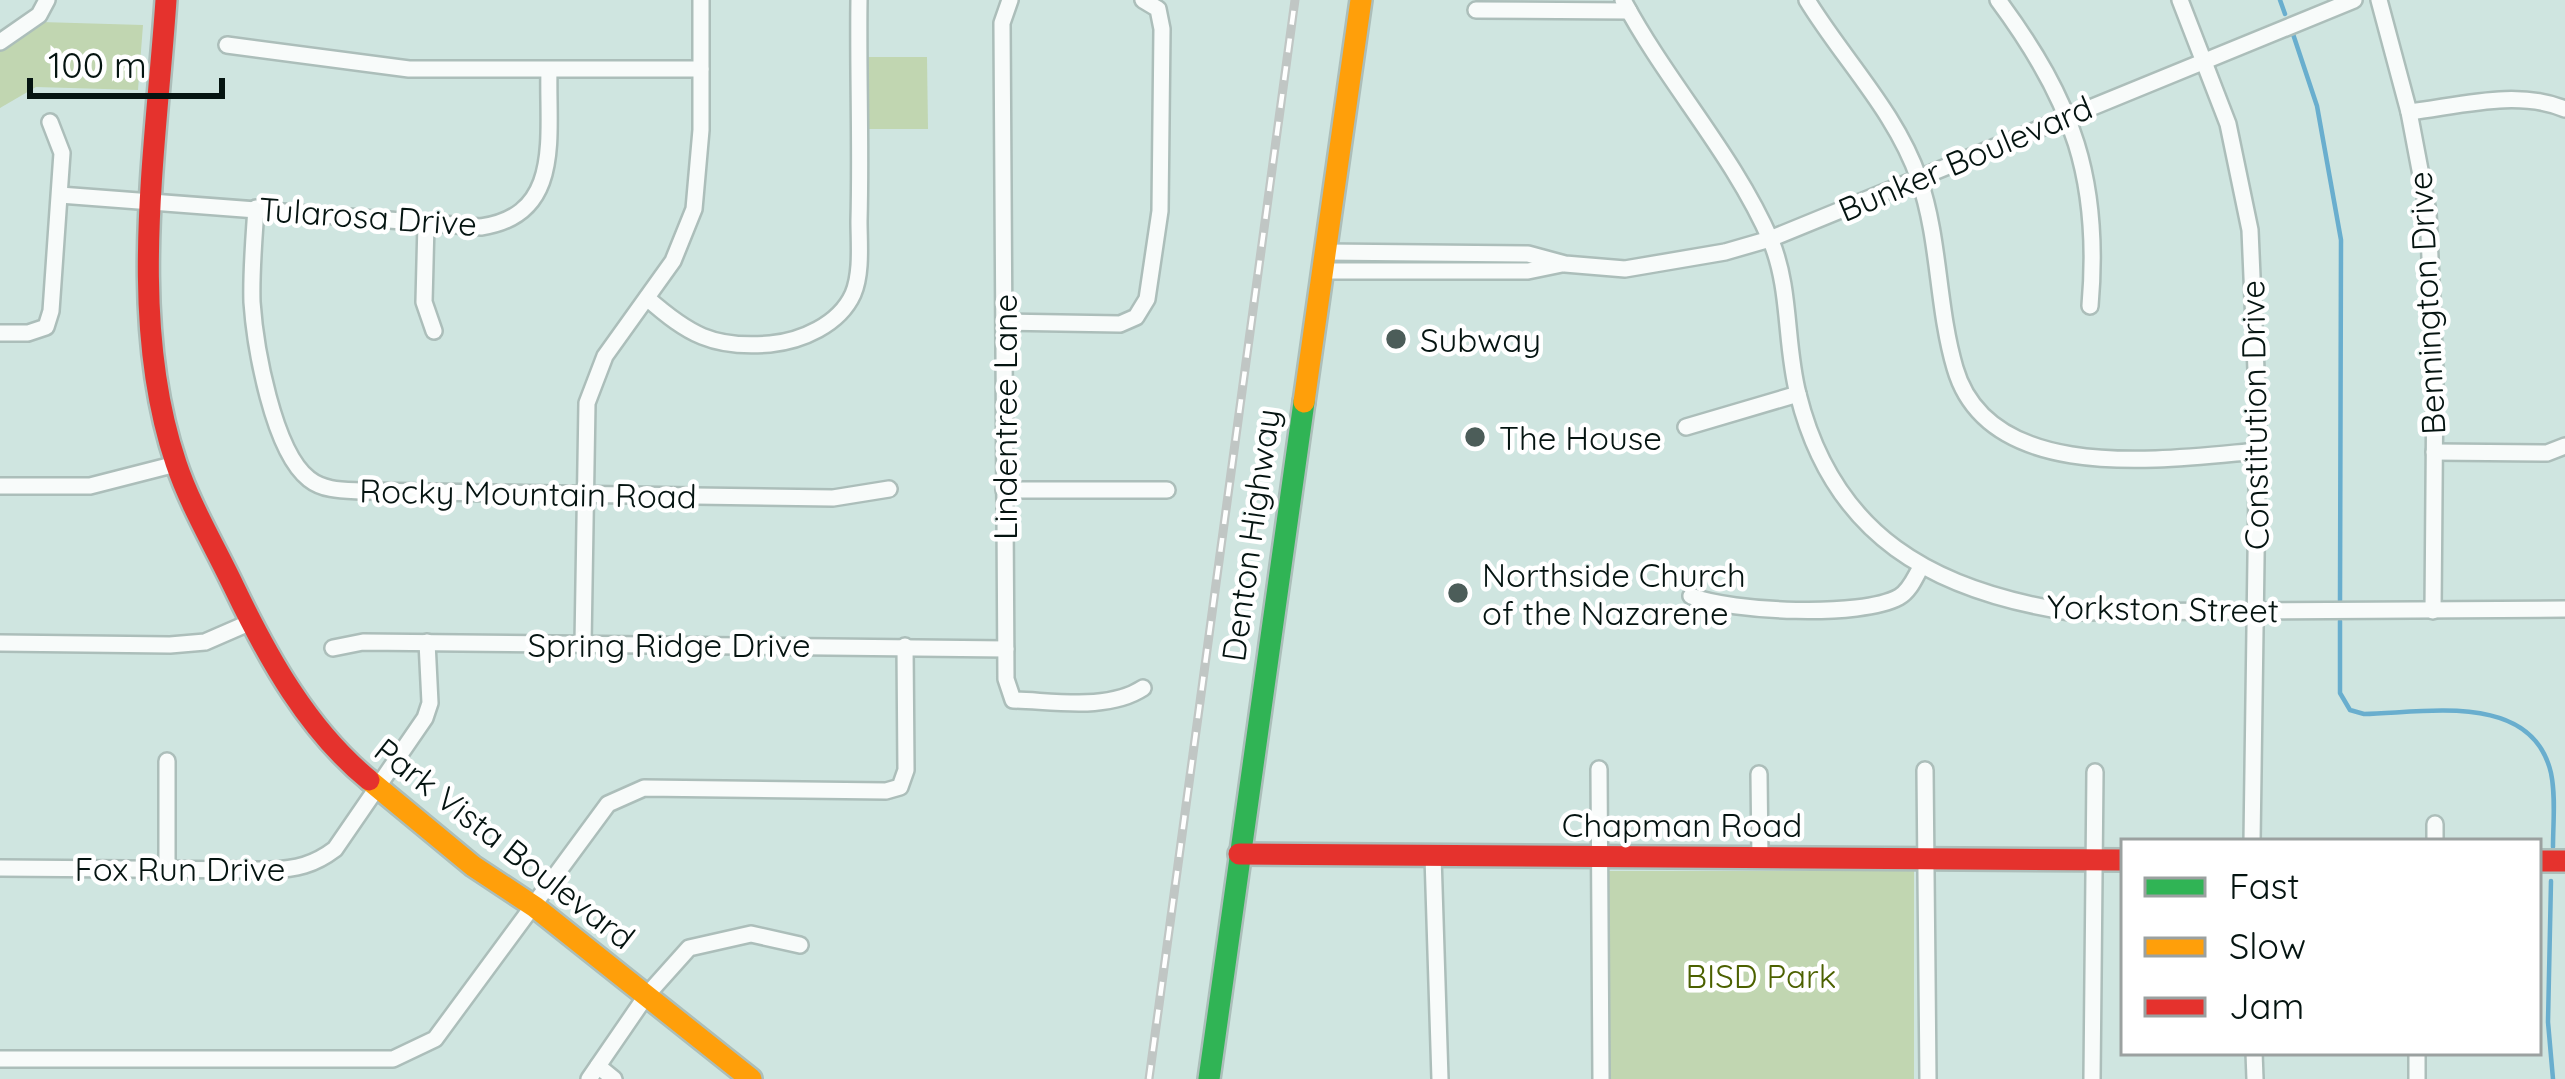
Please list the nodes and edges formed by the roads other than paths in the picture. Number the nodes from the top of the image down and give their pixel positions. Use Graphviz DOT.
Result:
graph roads {
  1 [pos="47,0"];
  2 [pos="166,0"];
  3 [pos="701,0"];
  4 [pos="859,0"];
  5 [pos="1010,0"];
  6 [pos="1143,0"];
  7 [pos="1361,0"];
  8 [pos="1807,0"];
  9 [pos="1998,0"];
  10 [pos="2180,0"];
  11 [pos="2354,0"];
  12 [pos="2378,0"];
  13 [pos="1626,6"];
  14 [pos="1476,10"];
  15 [pos="0,42"];
  16 [pos="226,45"];
  17 [pos="2206,58"];
  18 [pos="701,69"];
  19 [pos="549,70"];
  20 [pos="2565,109"];
  21 [pos="2409,112"];
  22 [pos="2068,115"];
  23 [pos="50,122"];
  24 [pos="1918,177"];
  25 [pos="60,195"];
  26 [pos="154,202"];
  27 [pos="256,208"];
  28 [pos="426,223"];
  29 [pos="1770,238"];
  30 [pos="1323,261"];
  31 [pos="647,298"];
  32 [pos="2090,306"];
  33 [pos="1004,322"];
  34 [pos="434,331"];
  35 [pos="0,333"];
  36 [pos="1798,394"];
  37 [pos="1686,428"];
  38 [pos="2565,446"];
  39 [pos="2258,451"];
  40 [pos="2434,452"];
  41 [pos="176,464"];
  42 [pos="0,486"];
  43 [pos="889,489"];
  44 [pos="1004,490"];
  45 [pos="1167,490"];
  46 [pos="583,493"];
  47 [pos="1922,567"];
  48 [pos="1691,596"];
  49 [pos="2256,610"];
  50 [pos="2565,610"];
  51 [pos="2433,611"];
  52 [pos="251,622"];
  53 [pos="427,642"];
  54 [pos="0,644"];
  55 [pos="583,644"];
  56 [pos="905,646"];
  57 [pos="333,648"];
  58 [pos="1006,649"];
  59 [pos="1144,688"];
  60 [pos="166,761"];
  61 [pos="1599,769"];
  62 [pos="1925,770"];
  63 [pos="2095,772"];
  64 [pos="1760,774"];
  65 [pos="377,786"];
  66 [pos="2252,839"];
  67 [pos="1239,854"];
  68 [pos="1433,856"];
  69 [pos="1597,856"];
  70 [pos="1760,858"];
  71 [pos="1927,859"];
  72 [pos="2093,860"];
  73 [pos="2121,860"];
  74 [pos="0,868"];
  75 [pos="167,869"];
  76 [pos="535,907"];
  77 [pos="800,944"];
  78 [pos="646,996"];
  79 [pos="0,1059"];
  80 [pos="593,1072"];
  81 [pos="614,1079"];
  82 [pos="751,1079"];
  83 [pos="1209,1079"];
  84 [pos="1440,1079"];
  85 [pos="1600,1079"];
  86 [pos="1928,1079"];
  87 [pos="2092,1079"];
  1 -- 15 [label="street"];
  2 -- 26 [label="street, Park Vista Boulevard"];
  3 -- 18 [label="street"];
  4 -- 31 [label="street"];
  5 -- 33 [label="street, Lindentree Lane"];
  6 -- 33 [label="street"];
  7 -- 30 [label="street, Denton Highway"];
  8 -- 24 [label="street"];
  9 -- 22 [label="street"];
  10 -- 17 [label="street, Constitution Drive"];
  11 -- 17 [label="street, Bunker Boulevard"];
  12 -- 21 [label="street, Bennington Drive"];
  13 -- 14 [label="street"];
  13 -- 29 [label="street, Yorkston Street"];
  16 -- 19 [label="street"];
  17 -- 22 [label="street, Bunker Boulevard"];
  17 -- 39 [label="street, Constitution Drive"];
  18 -- 19 [label="street"];
  18 -- 31 [label="street"];
  19 -- 28 [label="street, Tularosa Drive"];
  20 -- 21 [label="street"];
  21 -- 40 [label="street, Bennington Drive"];
  22 -- 24 [label="street, Bunker Boulevard"];
  22 -- 32 [label="street"];
  23 -- 25 [label="street"];
  24 -- 29 [label="street, Bunker Boulevard"];
  24 -- 39 [label="street"];
  25 -- 26 [label="street, Tularosa Drive"];
  25 -- 35 [label="street"];
  26 -- 27 [label="street, Tularosa Drive"];
  26 -- 41 [label="street, Park Vista Boulevard"];
  27 -- 28 [label="street, Tularosa Drive"];
  27 -- 46 [label="street, Rocky Mountain Road"];
  28 -- 34 [label="street"];
  29 -- 30 [label="street, Bunker Boulevard"];
  29 -- 36 [label="street, Yorkston Street"];
  30 -- 67 [label="street, Denton Highway"];
  31 -- 46 [label="street"];
  33 -- 44 [label="street, Lindentree Lane"];
  36 -- 37 [label="street"];
  36 -- 47 [label="street, Yorkston Street"];
  38 -- 40 [label="street"];
  39 -- 49 [label="street, Constitution Drive"];
  40 -- 51 [label="street, Bennington Drive"];
  41 -- 42 [label="street"];
  41 -- 52 [label="street, Park Vista Boulevard"];
  43 -- 46 [label="street, Rocky Mountain Road"];
  44 -- 45 [label="street"];
  44 -- 58 [label="street, Lindentree Lane"];
  46 -- 55 [label="street"];
  47 -- 48 [label="street"];
  47 -- 49 [label="street, Yorkston Street"];
  49 -- 51 [label="street, Yorkston Street"];
  49 -- 66 [label="street, Constitution Drive"];
  50 -- 51 [label="street, Yorkston Street"];
  52 -- 54 [label="street"];
  52 -- 65 [label="street, Park Vista Boulevard"];
  53 -- 55 [label="street, Spring Ridge Drive"];
  53 -- 57 [label="street, Spring Ridge Drive"];
  53 -- 65 [label="street, Fox Run Drive"];
  55 -- 56 [label="street, Spring Ridge Drive"];
  56 -- 58 [label="street, Spring Ridge Drive"];
  56 -- 76 [label="street"];
  58 -- 59 [label="street, Lindentree Lane"];
  60 -- 75 [label="street"];
  61 -- 69 [label="street"];
  62 -- 71 [label="street"];
  63 -- 72 [label="street"];
  64 -- 70 [label="street"];
  65 -- 75 [label="street, Fox Run Drive"];
  65 -- 76 [label="street, Park Vista Boulevard"];
  67 -- 68 [label="street, Chapman Road"];
  67 -- 83 [label="street, Denton Highway"];
  68 -- 69 [label="street, Chapman Road"];
  68 -- 84 [label="street"];
  69 -- 70 [label="street, Chapman Road"];
  69 -- 85 [label="street"];
  70 -- 71 [label="street, Chapman Road"];
  71 -- 72 [label="street, Chapman Road"];
  71 -- 86 [label="street"];
  72 -- 73 [label="street, Chapman Road"];
  72 -- 87 [label="street"];
  74 -- 75 [label="street, Fox Run Drive"];
  76 -- 78 [label="street, Park Vista Boulevard"];
  76 -- 79 [label="street"];
  77 -- 78 [label="street"];
  78 -- 80 [label="street"];
  78 -- 82 [label="street, Park Vista Boulevard"];
  80 -- 81 [label="street"];
}
